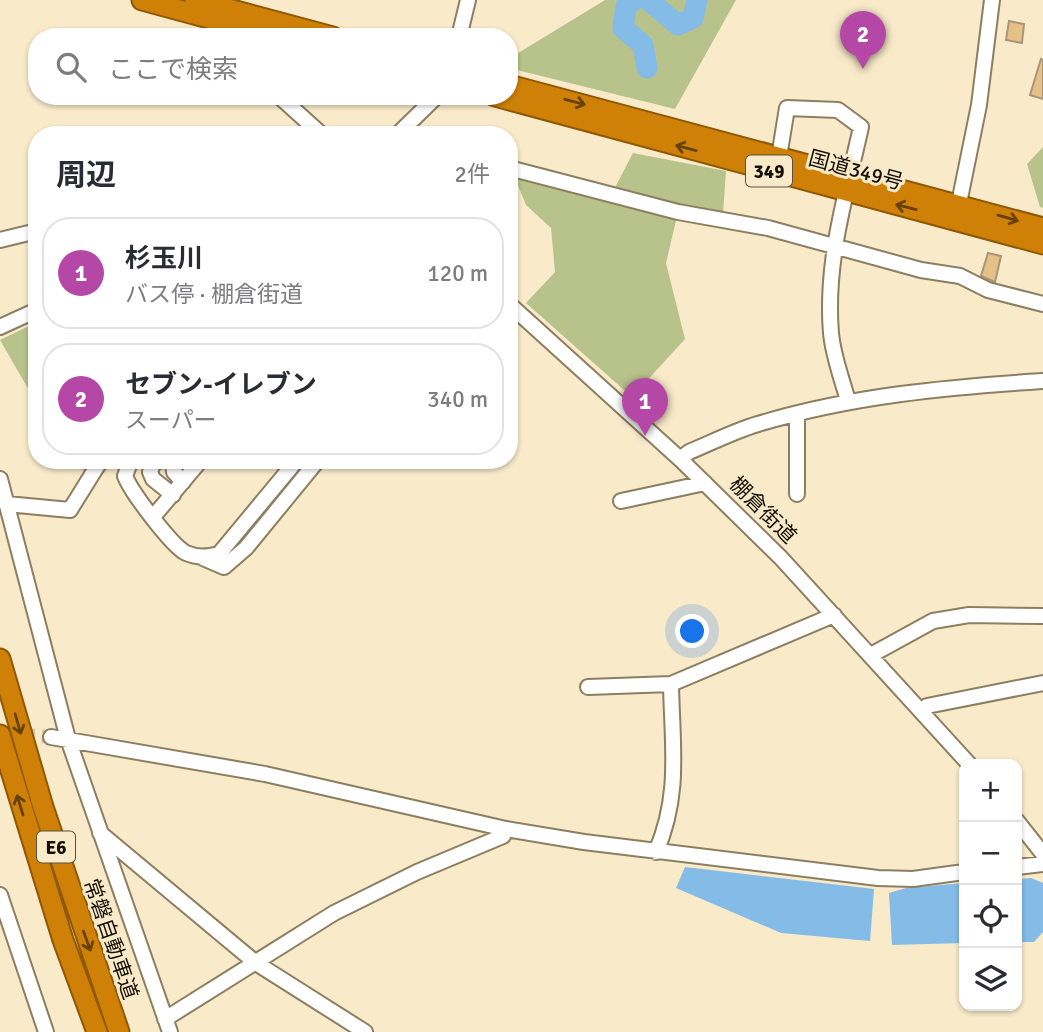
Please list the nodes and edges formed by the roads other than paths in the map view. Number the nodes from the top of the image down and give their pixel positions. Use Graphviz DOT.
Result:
graph roads {
  1 [pos="142,0"];
  2 [pos="195,0"];
  3 [pos="468,0"];
  4 [pos="992,0"];
  5 [pos="243,26"];
  6 [pos="461,28"];
  7 [pos="518,87"];
  8 [pos="518,102"];
  9 [pos="289,105"];
  10 [pos="428,105"];
  11 [pos="312,126"];
  12 [pos="406,126"];
  13 [pos="779,157"];
  14 [pos="518,170"];
  15 [pos="847,183"];
  16 [pos="958,212"];
  17 [pos="1043,228"];
  18 [pos="28,233"];
  19 [pos="0,240"];
  20 [pos="1043,244"];
  21 [pos="833,245"];
  22 [pos="1043,304"];
  23 [pos="518,311"];
  24 [pos="28,314"];
  25 [pos="0,327"];
  26 [pos="1043,382"];
  27 [pos="848,401"];
  28 [pos="797,415"];
  29 [pos="680,459"];
  30 [pos="95,469"];
  31 [pos="128,469"];
  32 [pos="151,469"];
  33 [pos="174,469"];
  34 [pos="194,469"];
  35 [pos="290,469"];
  36 [pos="311,469"];
  37 [pos="0,479"];
  38 [pos="183,482"];
  39 [pos="705,483"];
  40 [pos="797,494"];
  41 [pos="173,495"];
  42 [pos="621,501"];
  43 [pos="7,504"];
  44 [pos="153,517"];
  45 [pos="203,558"];
  46 [pos="834,615"];
  47 [pos="1043,616"];
  48 [pos="871,655"];
  49 [pos="0,659"];
  50 [pos="1043,683"];
  51 [pos="671,684"];
  52 [pos="588,687"];
  53 [pos="922,712"];
  54 [pos="0,735"];
  55 [pos="51,737"];
  56 [pos="68,739"];
  57 [pos="964,759"];
  58 [pos="1018,822"];
  59 [pos="506,829"];
  60 [pos="99,832"];
  61 [pos="656,852"];
  62 [pos="1043,854"];
  63 [pos="1043,864"];
  64 [pos="1022,866"];
  65 [pos="959,873"];
  66 [pos="0,895"];
  67 [pos="256,963"];
  68 [pos="167,1025"];
  69 [pos="46,1032"];
  70 [pos="97,1032"];
  71 [pos="119,1032"];
  72 [pos="365,1032"];
  1 -- 5 [label="highway"];
  2 -- 5 [label="highway"];
  3 -- 6 [label="street"];
  4 -- 16 [label="street"];
  7 -- 13 [label="highway, 国道349号 / 349, one-way"];
  15 -- 8 [label="highway, 国道349号 / 349, one-way"];
  9 -- 11 [label="street"];
  10 -- 12 [label="street"];
  13 -- 15 [label="highway, 国道349号 / 349"];
  13 -- 15 [label="street"];
  14 -- 21 [label="street"];
  15 -- 16 [label="highway, 国道349号 / 349"];
  15 -- 21 [label="street"];
  16 -- 17 [label="highway, 国道349号 / 349, one-way"];
  16 -- 20 [label="highway, 国道349号 / 349"];
  18 -- 19 [label="street"];
  21 -- 22 [label="street"];
  21 -- 27 [label="street"];
  23 -- 29 [label="street, 棚倉街道"];
  24 -- 25 [label="street"];
  26 -- 27 [label="street"];
  27 -- 28 [label="street"];
  28 -- 29 [label="street"];
  28 -- 40 [label="street"];
  29 -- 39 [label="street, 棚倉街道"];
  30 -- 43 [label="street"];
  31 -- 44 [label="street"];
  32 -- 41 [label="street"];
  33 -- 38 [label="street"];
  34 -- 38 [label="street"];
  35 -- 45 [label="street"];
  36 -- 45 [label="street"];
  37 -- 43 [label="street"];
  38 -- 41 [label="street"];
  39 -- 42 [label="street"];
  39 -- 46 [label="street, 棚倉街道"];
  41 -- 44 [label="street"];
  43 -- 56 [label="street"];
  44 -- 45 [label="street"];
  46 -- 48 [label="street, 棚倉街道"];
  46 -- 51 [label="street"];
  47 -- 48 [label="street"];
  48 -- 53 [label="street, 棚倉街道"];
  49 -- 71 [label="highway, 常磐自動車道 / E6, one-way"];
  50 -- 53 [label="street"];
  51 -- 52 [label="street"];
  51 -- 61 [label="street"];
  53 -- 57 [label="street, 棚倉街道"];
  70 -- 54 [label="highway, E6, one-way"];
  55 -- 56 [label="street"];
  56 -- 59 [label="street"];
  56 -- 60 [label="street"];
  58 -- 62 [label="street"];
  59 -- 61 [label="street"];
  59 -- 67 [label="street"];
  60 -- 67 [label="street"];
  60 -- 68 [label="street"];
  61 -- 65 [label="street"];
  63 -- 64 [label="street"];
  66 -- 69 [label="street"];
  67 -- 68 [label="street"];
  67 -- 72 [label="street"];
}
